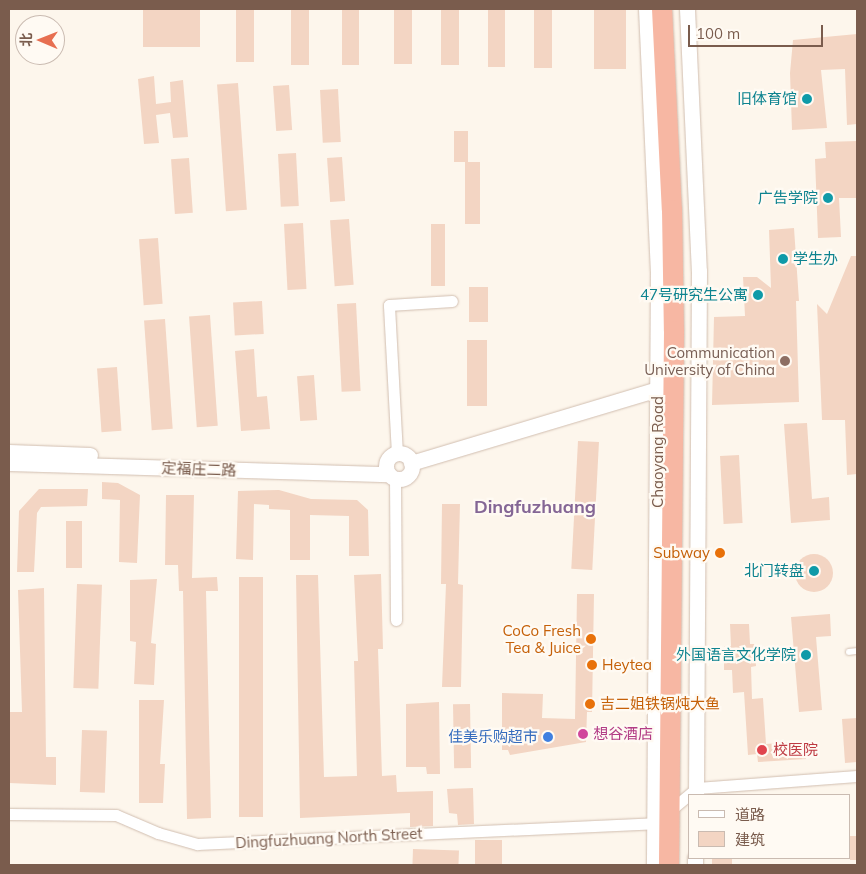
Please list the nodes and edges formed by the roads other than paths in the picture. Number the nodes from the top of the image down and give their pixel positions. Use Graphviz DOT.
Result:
graph roads {
  1 [pos="646,9"];
  2 [pos="662,9"];
  3 [pos="671,9"];
  4 [pos="688,9"];
  5 [pos="452,301"];
  6 [pos="658,389"];
  7 [pos="9,452"];
  8 [pos="397,454"];
  9 [pos="9,463"];
  10 [pos="412,463"];
  11 [pos="390,473"];
  12 [pos="396,620"];
  13 [pos="857,651"];
  14 [pos="849,652"];
  15 [pos="857,776"];
  16 [pos="743,794"];
  17 [pos="680,804"];
  18 [pos="9,814"];
  19 [pos="654,865"];
  20 [pos="669,865"];
  21 [pos="680,865"];
  1 -- 6 [label="street, Chaoyang Road"];
  2 -- 17 [label="highway, Chaoyang Road"];
  3 -- 17 [label="highway, Chaoyang Road"];
  4 -- 17 [label="street, Chaoyang Road"];
  5 -- 8 [label="street"];
  6 -- 10 [label="street"];
  6 -- 17 [label="street, Chaoyang Road"];
  7 -- 11 [label="street, 定福庄二路"];
  8 -- 10 [label="street"];
  8 -- 11 [label="street"];
  9 -- 11 [label="street, 定福庄二路"];
  10 -- 11 [label="street"];
  11 -- 12 [label="street"];
  13 -- 14 [label="lane"];
  15 -- 16 [label="street, Dingfuzhuang North Street"];
  17 -- 18 [label="street, Dingfuzhuang North Street"];
  17 -- 19 [label="street, Chaoyang Road"];
  17 -- 20 [label="highway, Chaoyang Road"];
  17 -- 21 [label="highway, Chaoyang Road"];
}
